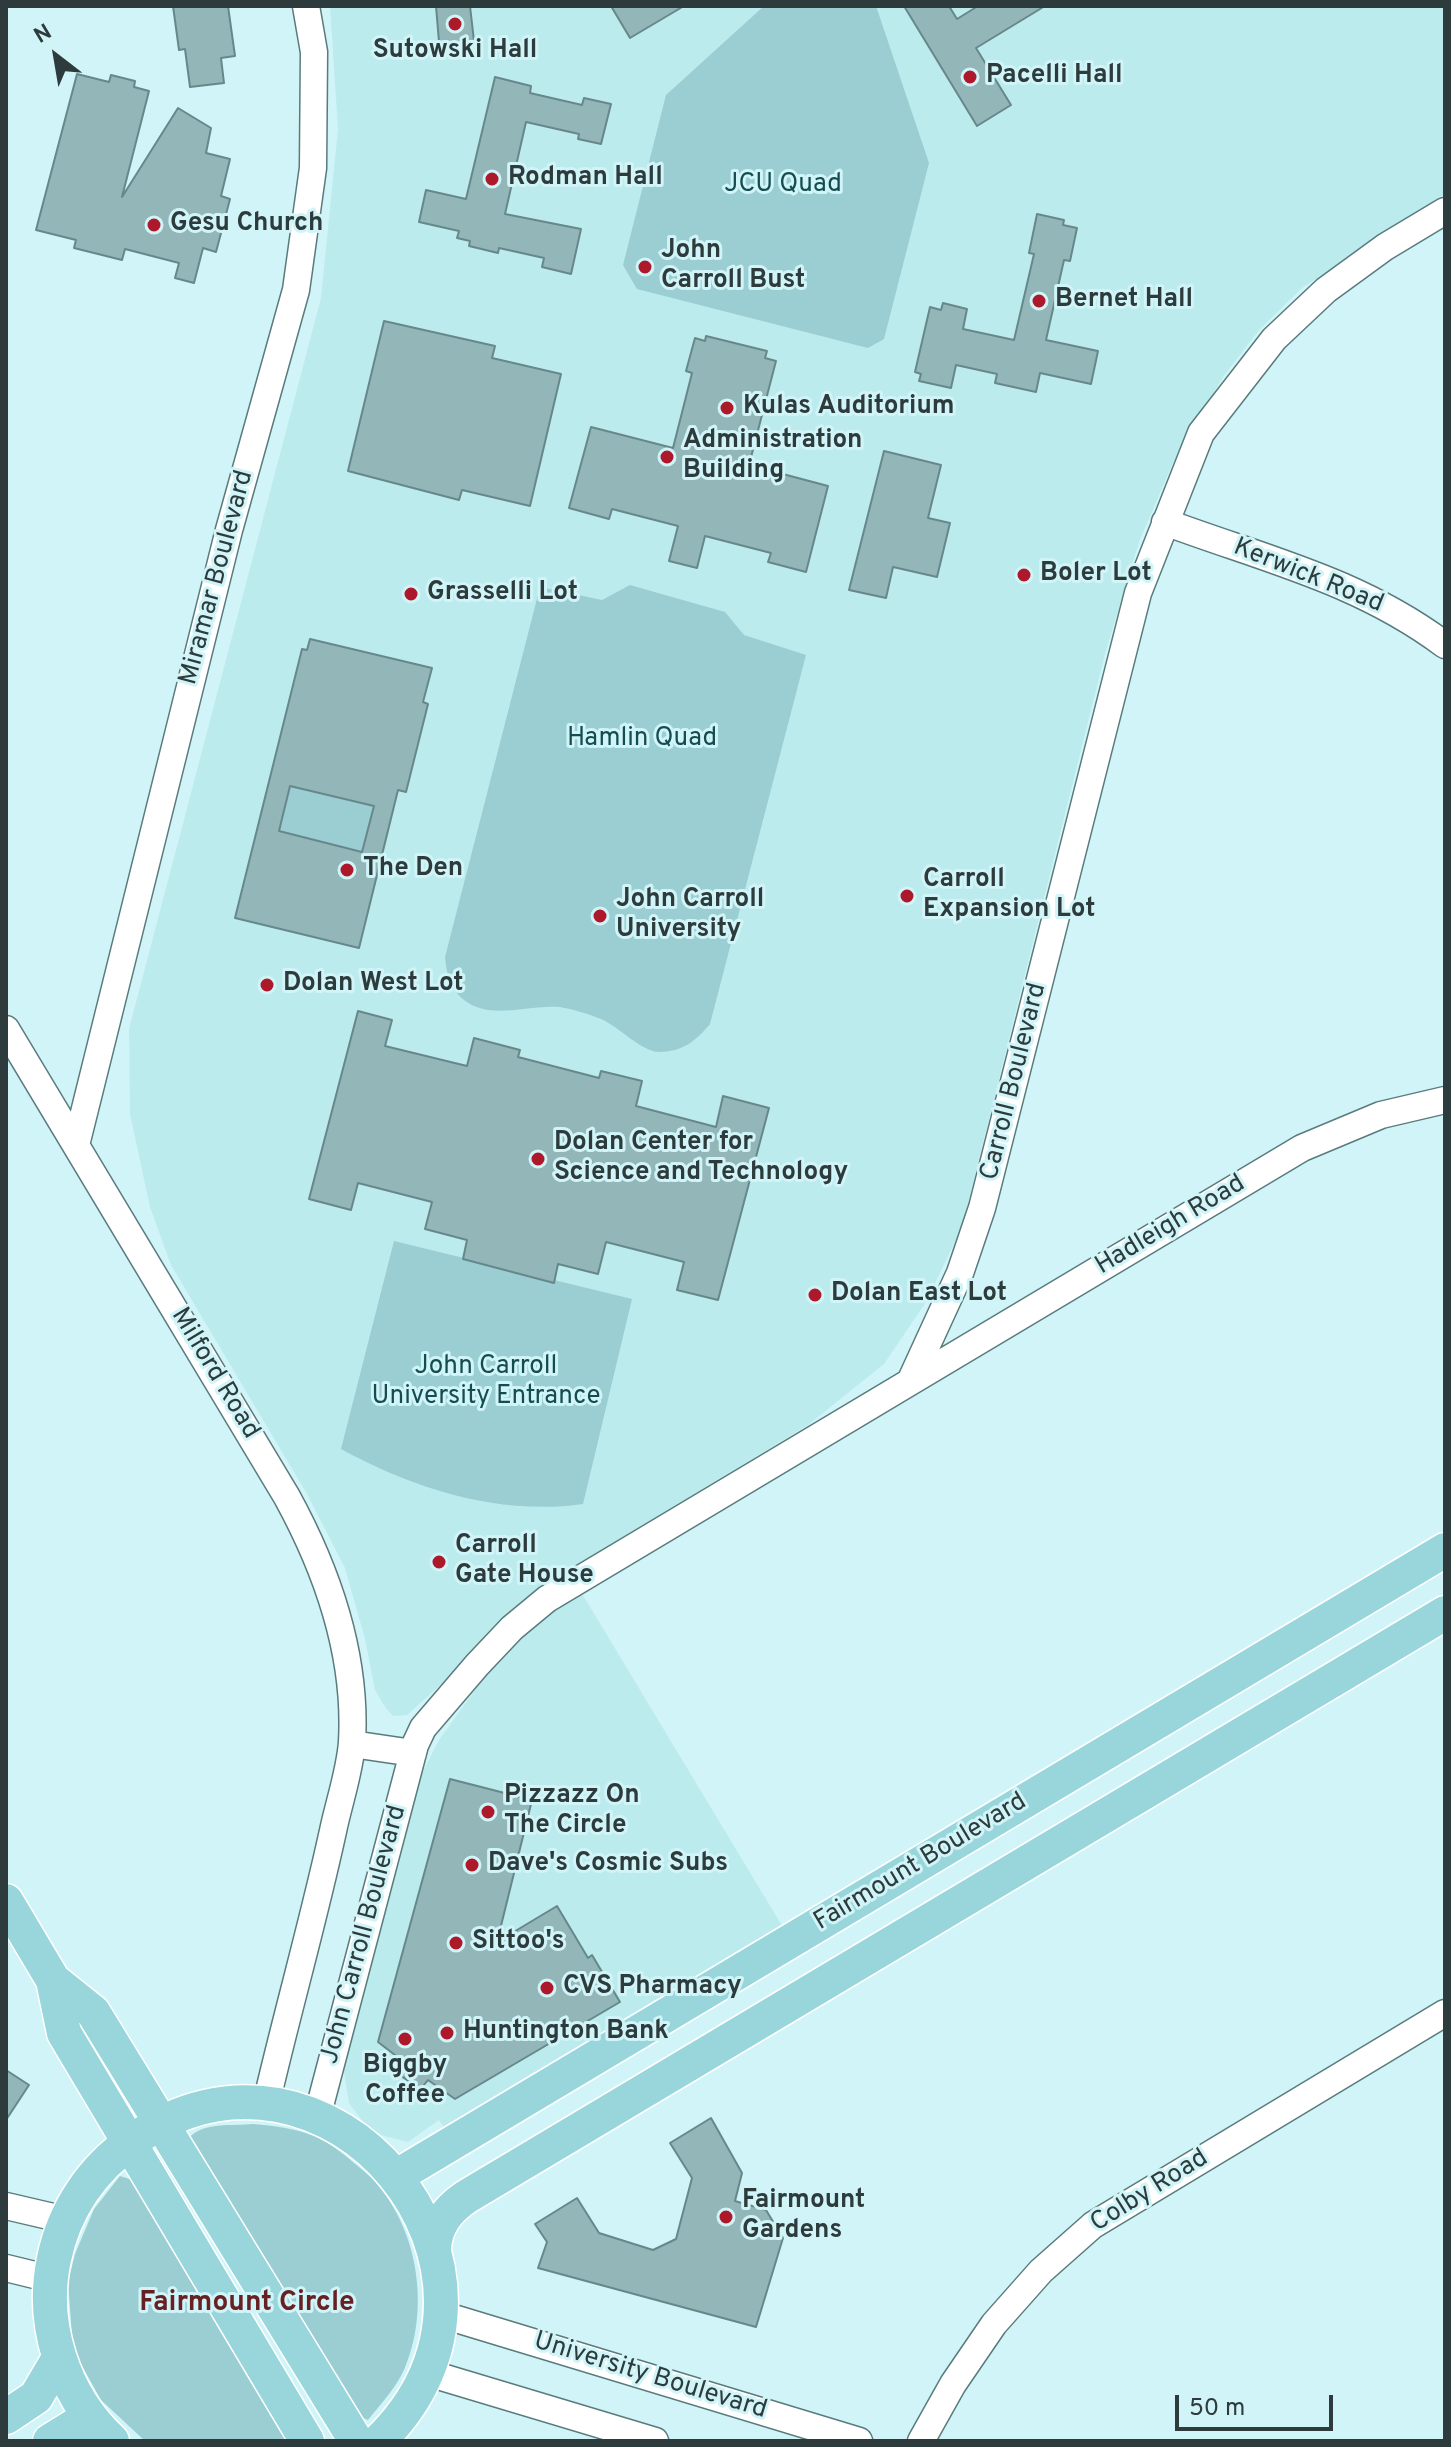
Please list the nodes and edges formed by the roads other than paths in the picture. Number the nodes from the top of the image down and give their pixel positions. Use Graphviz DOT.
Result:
graph roads {
  1 [pos="306,6"];
  2 [pos="1445,211"];
  3 [pos="1165,522"];
  4 [pos="1445,645"];
  5 [pos="6,1029"];
  6 [pos="1445,1100"];
  7 [pos="76,1145"];
  8 [pos="910,1382"];
  9 [pos="1445,1550"];
  10 [pos="1445,1613"];
  11 [pos="352,1744"];
  12 [pos="413,1753"];
  13 [pos="6,1901"];
  14 [pos="53,1980"];
  15 [pos="1445,2013"];
  16 [pos="266,2104"];
  17 [pos="317,2117"];
  18 [pos="160,2123"];
  19 [pos="129,2143"];
  20 [pos="397,2176"];
  21 [pos="6,2206"];
  22 [pos="66,2220"];
  23 [pos="434,2249"];
  24 [pos="6,2268"];
  25 [pos="51,2279"];
  26 [pos="440,2314"];
  27 [pos="59,2358"];
  28 [pos="425,2372"];
  29 [pos="6,2417"];
  30 [pos="100,2429"];
  31 [pos="50,2441"];
  32 [pos="307,2441"];
  33 [pos="356,2441"];
  34 [pos="379,2441"];
  35 [pos="655,2441"];
  36 [pos="859,2441"];
  37 [pos="921,2441"];
  1 -- 7 [label="street, Miramar Boulevard"];
  2 -- 3 [label="street, Carroll Boulevard"];
  3 -- 4 [label="street, Kerwick Road"];
  3 -- 8 [label="street, Carroll Boulevard"];
  5 -- 7 [label="street, Milford Road"];
  6 -- 8 [label="street, Hadleigh Road"];
  7 -- 11 [label="street, Milford Road"];
  8 -- 12 [label="street"];
  9 -- 20 [label="main road, Fairmount Boulevard"];
  10 -- 23 [label="main road, Fairmount Boulevard"];
  11 -- 12 [label="street"];
  11 -- 16 [label="street, John Carroll Boulevard"];
  12 -- 17 [label="street, John Carroll Boulevard"];
  13 -- 14 [label="main road"];
  14 -- 18 [label="main road"];
  14 -- 19 [label="main road"];
  15 -- 37 [label="street, Colby Road"];
  16 -- 17 [label="main road"];
  16 -- 18 [label="main road"];
  17 -- 20 [label="main road"];
  18 -- 19 [label="main road"];
  18 -- 33 [label="main road"];
  19 -- 22 [label="main road"];
  19 -- 32 [label="main road"];
  20 -- 23 [label="main road"];
  21 -- 22 [label="street"];
  22 -- 25 [label="main road"];
  23 -- 26 [label="main road"];
  24 -- 25 [label="street"];
  25 -- 27 [label="main road"];
  26 -- 28 [label="main road"];
  26 -- 36 [label="street, University Boulevard"];
  27 -- 29 [label="main road"];
  27 -- 30 [label="main road"];
  28 -- 34 [label="main road"];
  28 -- 35 [label="street"];
  30 -- 31 [label="main road"];
}
